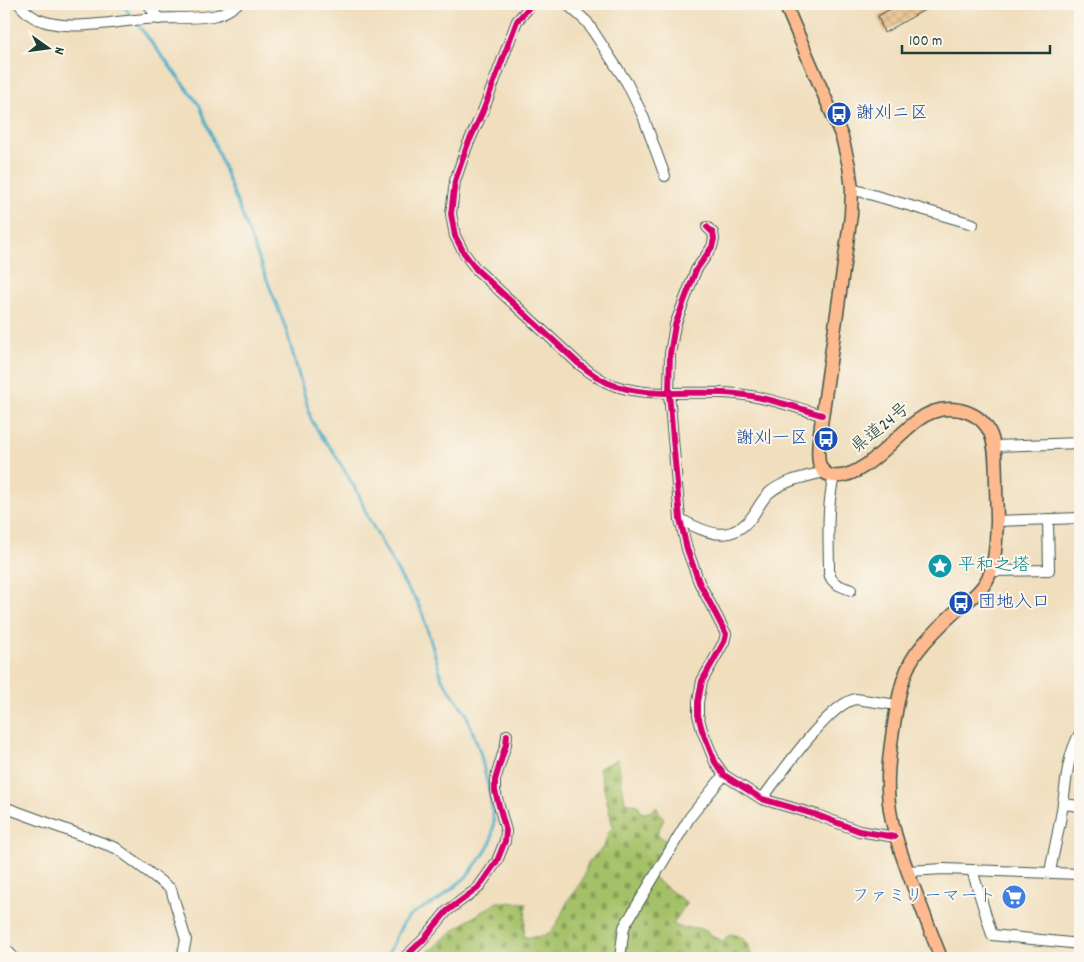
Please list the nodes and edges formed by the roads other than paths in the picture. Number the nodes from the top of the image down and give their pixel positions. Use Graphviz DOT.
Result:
graph roads {
  1 [pos="19,4"];
  2 [pos="148,4"];
  3 [pos="237,4"];
  4 [pos="532,4"];
  5 [pos="567,4"];
  6 [pos="785,4"];
  7 [pos="159,19"];
  8 [pos="665,176"];
  9 [pos="852,189"];
  10 [pos="972,224"];
  11 [pos="707,227"];
  12 [pos="669,393"];
  13 [pos="822,415"];
  14 [pos="1080,443"];
  15 [pos="995,446"];
  16 [pos="829,474"];
  17 [pos="1080,518"];
  18 [pos="680,519"];
  19 [pos="1048,519"];
  20 [pos="997,521"];
  21 [pos="991,571"];
  22 [pos="851,590"];
  23 [pos="897,705"];
  24 [pos="1080,733"];
  25 [pos="507,735"];
  26 [pos="1077,746"];
  27 [pos="724,775"];
  28 [pos="762,800"];
  29 [pos="1063,804"];
  30 [pos="1080,806"];
  31 [pos="4,807"];
  32 [pos="895,836"];
  33 [pos="972,870"];
  34 [pos="908,871"];
  35 [pos="1050,872"];
  36 [pos="1080,874"];
  37 [pos="1080,944"];
  38 [pos="4,947"];
  39 [pos="14,958"];
  40 [pos="182,958"];
  41 [pos="404,958"];
  42 [pos="620,958"];
  43 [pos="941,958"];
  1 -- 7 [label="street"];
  2 -- 7 [label="street"];
  3 -- 7 [label="street"];
  4 -- 12 [label="street"];
  5 -- 8 [label="street"];
  6 -- 9 [label="main road"];
  9 -- 10 [label="street"];
  9 -- 13 [label="main road"];
  11 -- 12 [label="street"];
  12 -- 13 [label="street"];
  12 -- 18 [label="street"];
  13 -- 16 [label="main road"];
  14 -- 15 [label="street"];
  15 -- 16 [label="main road, 県道24号"];
  15 -- 20 [label="main road, 県道24号"];
  16 -- 18 [label="street"];
  16 -- 22 [label="street"];
  17 -- 19 [label="street"];
  18 -- 27 [label="street"];
  19 -- 20 [label="street"];
  19 -- 21 [label="street"];
  20 -- 21 [label="main road, 県道24号"];
  21 -- 23 [label="main road, 県道24号"];
  23 -- 28 [label="street"];
  23 -- 32 [label="main road, 県道24号"];
  24 -- 26 [label="street"];
  25 -- 41 [label="street"];
  26 -- 29 [label="street"];
  27 -- 28 [label="street"];
  27 -- 42 [label="street"];
  28 -- 32 [label="street"];
  29 -- 30 [label="street"];
  29 -- 35 [label="street"];
  31 -- 40 [label="street"];
  32 -- 34 [label="main road, 県道24号"];
  33 -- 34 [label="street"];
  33 -- 35 [label="street"];
  33 -- 37 [label="street"];
  34 -- 43 [label="main road, 県道24号"];
  35 -- 36 [label="street"];
  38 -- 39 [label="street"];
}
